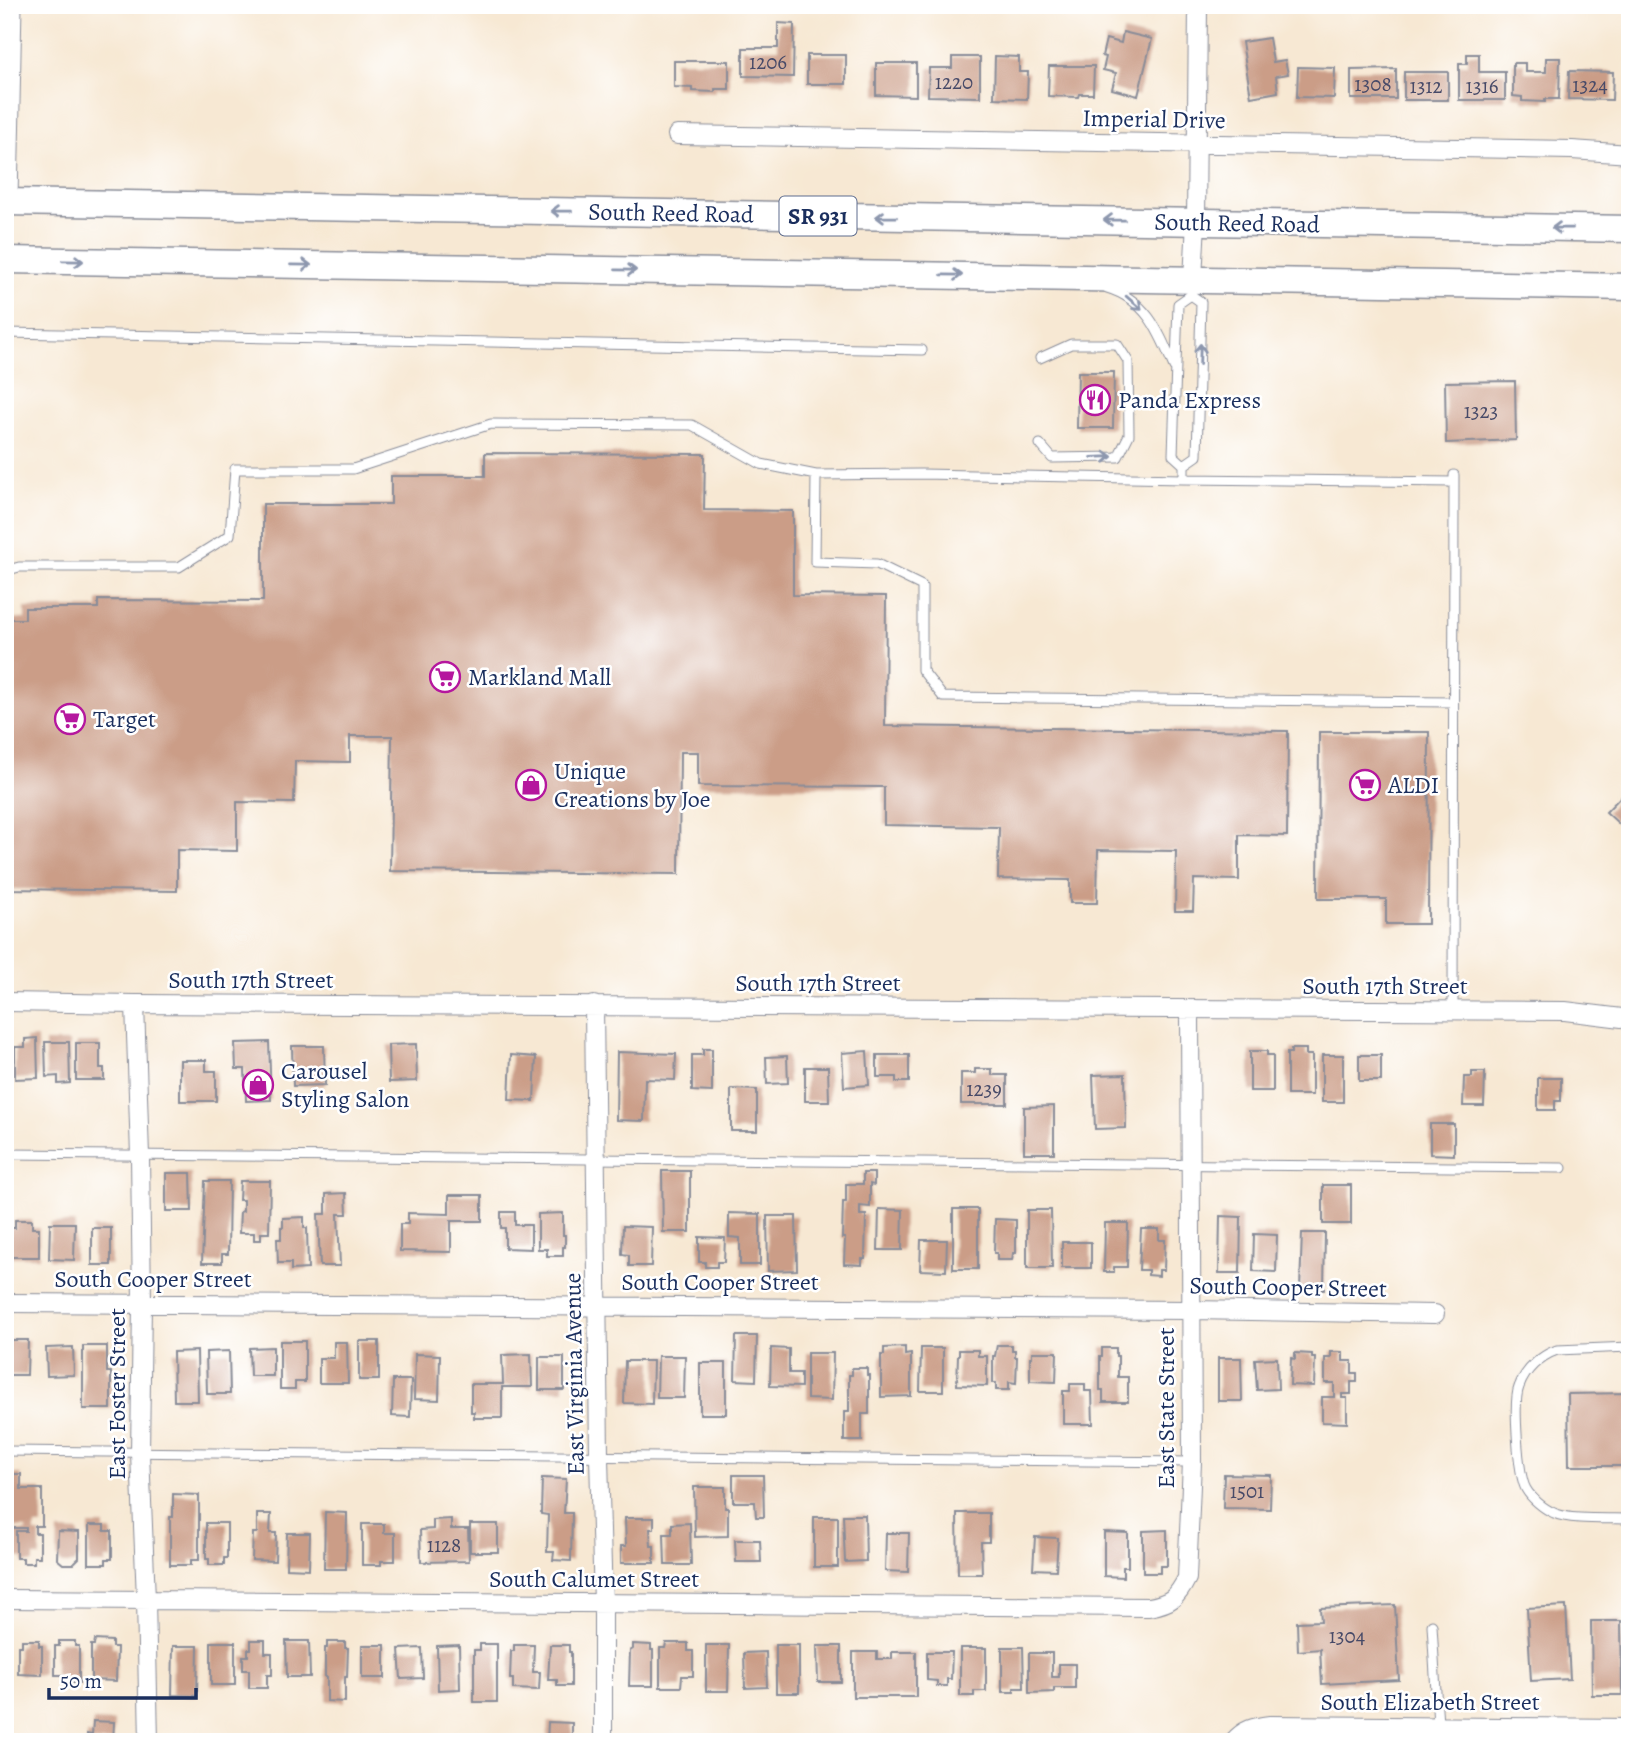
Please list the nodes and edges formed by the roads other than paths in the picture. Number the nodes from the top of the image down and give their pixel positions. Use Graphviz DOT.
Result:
graph roads {
  1 [pos="17,5"];
  2 [pos="1198,5"];
  3 [pos="677,135"];
  4 [pos="1197,144"];
  5 [pos="1630,154"];
  6 [pos="9,202"];
  7 [pos="1196,222"];
  8 [pos="1630,229"];
  9 [pos="5,260"];
  10 [pos="1072,277"];
  11 [pos="1192,287"];
  12 [pos="1630,287"];
  13 [pos="5,333"];
  14 [pos="922,350"];
  15 [pos="1040,358"];
  16 [pos="1176,373"];
  17 [pos="1040,444"];
  18 [pos="1184,465"];
  19 [pos="816,475"];
  20 [pos="1184,479"];
  21 [pos="5,571"];
  22 [pos="1453,702"];
  23 [pos="5,1002"];
  24 [pos="135,1004"];
  25 [pos="594,1005"];
  26 [pos="1190,1010"];
  27 [pos="1453,1011"];
  28 [pos="1630,1019"];
  29 [pos="5,1154"];
  30 [pos="140,1156"];
  31 [pos="597,1160"];
  32 [pos="1190,1162"];
  33 [pos="1562,1168"];
  34 [pos="5,1303"];
  35 [pos="142,1303"];
  36 [pos="597,1306"];
  37 [pos="1192,1310"];
  38 [pos="1435,1314"];
  39 [pos="1630,1347"];
  40 [pos="5,1451"];
  41 [pos="140,1452"];
  42 [pos="599,1457"];
  43 [pos="1192,1462"];
  44 [pos="1630,1519"];
  45 [pos="1178,1594"];
  46 [pos="5,1599"];
  47 [pos="146,1599"];
  48 [pos="603,1604"];
  49 [pos="1432,1625"];
  50 [pos="1630,1728"];
  51 [pos="1299,1734"];
  52 [pos="1438,1734"];
  53 [pos="1589,1735"];
  54 [pos="1234,1741"];
  55 [pos="149,1742"];
  56 [pos="603,1742"];
  1 -- 6 [label="lane"];
  2 -- 4 [label="street"];
  3 -- 4 [label="street, Imperial Drive"];
  4 -- 5 [label="street, Imperial Drive"];
  4 -- 7 [label="street"];
  7 -- 6 [label="main road, South Reed Road / SR 931, one-way"];
  8 -- 7 [label="main road, South Reed Road / SR 931, one-way"];
  7 -- 11 [label="street"];
  9 -- 10 [label="main road, one-way"];
  10 -- 11 [label="main road"];
  10 -- 16 [label="lane, one-way"];
  11 -- 12 [label="main road"];
  11 -- 16 [label="lane"];
  18 -- 11 [label="lane, one-way"];
  13 -- 14 [label="lane"];
  17 -- 15 [label="lane, one-way"];
  16 -- 18 [label="lane"];
  18 -- 20 [label="lane"];
  19 -- 20 [label="lane"];
  19 -- 21 [label="lane"];
  19 -- 22 [label="lane"];
  20 -- 22 [label="lane"];
  22 -- 27 [label="lane"];
  23 -- 24 [label="street, South 17th Street"];
  24 -- 25 [label="street, South 17th Street"];
  24 -- 30 [label="street, East Foster Street"];
  25 -- 26 [label="street, South 17th Street"];
  25 -- 31 [label="street, East Virginia Avenue"];
  26 -- 27 [label="street, South 17th Street"];
  26 -- 32 [label="street, East State Street"];
  27 -- 28 [label="street, South 17th Street"];
  29 -- 30 [label="lane"];
  30 -- 31 [label="lane"];
  30 -- 35 [label="street, East Foster Street"];
  31 -- 32 [label="lane"];
  31 -- 36 [label="street, East Virginia Avenue"];
  32 -- 33 [label="lane"];
  32 -- 37 [label="street, East State Street"];
  34 -- 35 [label="street, South Cooper Street"];
  35 -- 36 [label="street, South Cooper Street"];
  35 -- 41 [label="street, East Foster Street"];
  36 -- 37 [label="street, South Cooper Street"];
  36 -- 42 [label="street, East Virginia Avenue"];
  37 -- 38 [label="street, South Cooper Street"];
  37 -- 43 [label="street, East State Street"];
  39 -- 44 [label="lane"];
  40 -- 41 [label="lane"];
  41 -- 42 [label="lane"];
  41 -- 47 [label="street, East Foster Street"];
  42 -- 43 [label="lane"];
  42 -- 48 [label="street, East Virginia Avenue"];
  43 -- 45 [label="street, East State Street"];
  45 -- 48 [label="street, South Calumet Street"];
  46 -- 47 [label="street, South Calumet Street"];
  47 -- 48 [label="street, South Calumet Street"];
  47 -- 55 [label="street, East Foster Street"];
  48 -- 56 [label="street, East Virginia Avenue"];
  49 -- 52 [label="lane"];
  50 -- 53 [label="street, South Elizabeth Street"];
  51 -- 52 [label="street, South Elizabeth Street"];
  51 -- 54 [label="street, South Elizabeth Street"];
  52 -- 53 [label="street, South Elizabeth Street"];
}
